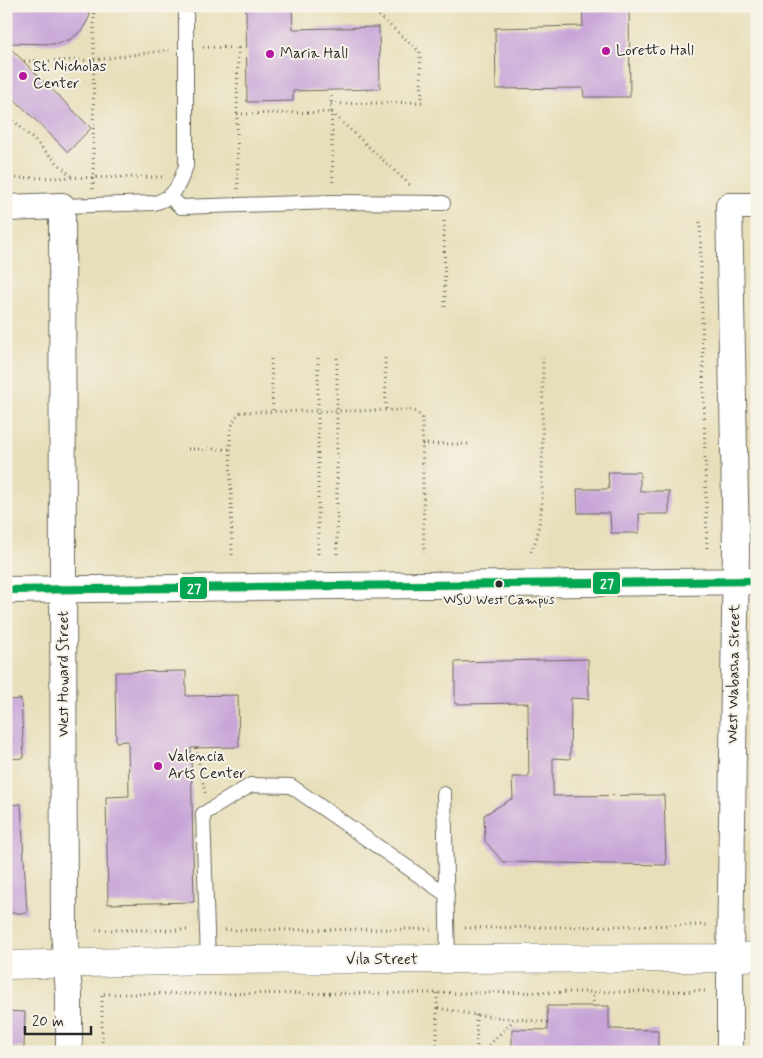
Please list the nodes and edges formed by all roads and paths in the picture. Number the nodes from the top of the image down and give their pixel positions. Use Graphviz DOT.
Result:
graph roads {
  1 [pos="94,6"];
  2 [pos="186,6"];
  3 [pos="377,14"];
  4 [pos="185,47"];
  5 [pos="94,60"];
  6 [pos="24,61"];
  7 [pos="331,96"];
  8 [pos="331,104"];
  9 [pos="332,112"];
  10 [pos="6,113"];
  11 [pos="237,114"];
  12 [pos="94,176"];
  13 [pos="71,177"];
  14 [pos="6,178"];
  15 [pos="333,190"];
  16 [pos="415,190"];
  17 [pos="238,192"];
  18 [pos="169,196"];
  19 [pos="444,203"];
  20 [pos="93,204"];
  21 [pos="62,206"];
  22 [pos="757,206"];
  23 [pos="6,208"];
  24 [pos="700,222"];
  25 [pos="445,307"];
  26 [pos="318,358"];
  27 [pos="336,358"];
  28 [pos="385,358"];
  29 [pos="543,358"];
  30 [pos="271,359"];
  31 [pos="386,410"];
  32 [pos="317,411"];
  33 [pos="336,411"];
  34 [pos="273,412"];
  35 [pos="422,444"];
  36 [pos="468,444"];
  37 [pos="188,448"];
  38 [pos="231,449"];
  39 [pos="707,548"];
  40 [pos="531,552"];
  41 [pos="424,553"];
  42 [pos="318,554"];
  43 [pos="337,554"];
  44 [pos="232,555"];
  45 [pos="746,581"];
  46 [pos="64,589"];
  47 [pos="6,590"];
  48 [pos="196,748"];
  49 [pos="444,794"];
  50 [pos="208,811"];
  51 [pos="447,895"];
  52 [pos="732,925"];
  53 [pos="448,929"];
  54 [pos="96,930"];
  55 [pos="207,930"];
  56 [pos="757,956"];
  57 [pos="730,958"];
  58 [pos="208,960"];
  59 [pos="448,960"];
  60 [pos="67,964"];
  61 [pos="6,965"];
  62 [pos="593,992"];
  63 [pos="437,993"];
  64 [pos="707,998"];
  65 [pos="593,1006"];
  66 [pos="438,1008"];
  67 [pos="476,1015"];
  68 [pos="515,1019"];
  69 [pos="548,1022"];
  70 [pos="69,1052"];
  71 [pos="102,1052"];
  72 [pos="437,1052"];
  73 [pos="477,1052"];
  74 [pos="482,1052"];
  75 [pos="730,1052"];
  1 -- 5 [label="path"];
  2 -- 4 [label="lane"];
  3 -- 8 [label="path"];
  4 -- 5 [label="path"];
  4 -- 11 [label="path"];
  4 -- 18 [label="lane"];
  5 -- 6 [label="path"];
  5 -- 12 [label="path"];
  7 -- 8 [label="path"];
  8 -- 9 [label="path"];
  9 -- 11 [label="path"];
  9 -- 15 [label="path"];
  9 -- 16 [label="path"];
  10 -- 13 [label="path"];
  11 -- 17 [label="path"];
  12 -- 13 [label="path"];
  12 -- 20 [label="path"];
  13 -- 14 [label="path"];
  18 -- 19 [label="lane"];
  18 -- 20 [label="lane"];
  19 -- 25 [label="path"];
  20 -- 21 [label="lane"];
  21 -- 23 [label="street"];
  21 -- 46 [label="street, West Howard Street"];
  22 -- 45 [label="street, West Wabasha Street"];
  24 -- 39 [label="path"];
  26 -- 32 [label="path"];
  27 -- 33 [label="path"];
  28 -- 31 [label="path"];
  29 -- 40 [label="path"];
  30 -- 34 [label="path"];
  31 -- 33 [label="path"];
  31 -- 35 [label="path"];
  32 -- 33 [label="path"];
  32 -- 34 [label="path"];
  32 -- 42 [label="path"];
  33 -- 43 [label="path"];
  34 -- 38 [label="path"];
  35 -- 36 [label="path"];
  35 -- 41 [label="path"];
  37 -- 38 [label="path"];
  38 -- 44 [label="path"];
  45 -- 46 [label="street"];
  45 -- 52 [label="street, West Wabasha Street"];
  46 -- 47 [label="street"];
  46 -- 60 [label="street, West Howard Street"];
  48 -- 50 [label="path"];
  49 -- 51 [label="lane"];
  50 -- 51 [label="lane"];
  50 -- 55 [label="lane"];
  51 -- 53 [label="lane"];
  52 -- 53 [label="path"];
  52 -- 57 [label="street, West Wabasha Street"];
  53 -- 55 [label="path"];
  53 -- 59 [label="lane"];
  54 -- 55 [label="path"];
  55 -- 58 [label="lane"];
  56 -- 57 [label="street, Vila Street"];
  57 -- 59 [label="street, Vila Street"];
  57 -- 75 [label="street, West Wabasha Street"];
  58 -- 59 [label="street, Vila Street"];
  58 -- 60 [label="street, Vila Street"];
  60 -- 61 [label="street, Vila Street"];
  60 -- 70 [label="street, West Howard Street"];
  62 -- 63 [label="path"];
  62 -- 64 [label="path"];
  62 -- 65 [label="path"];
  63 -- 66 [label="path"];
  63 -- 71 [label="path"];
  66 -- 67 [label="path"];
  66 -- 72 [label="path"];
  67 -- 68 [label="path"];
  67 -- 73 [label="path"];
  68 -- 69 [label="path"];
  68 -- 74 [label="path"];
}
